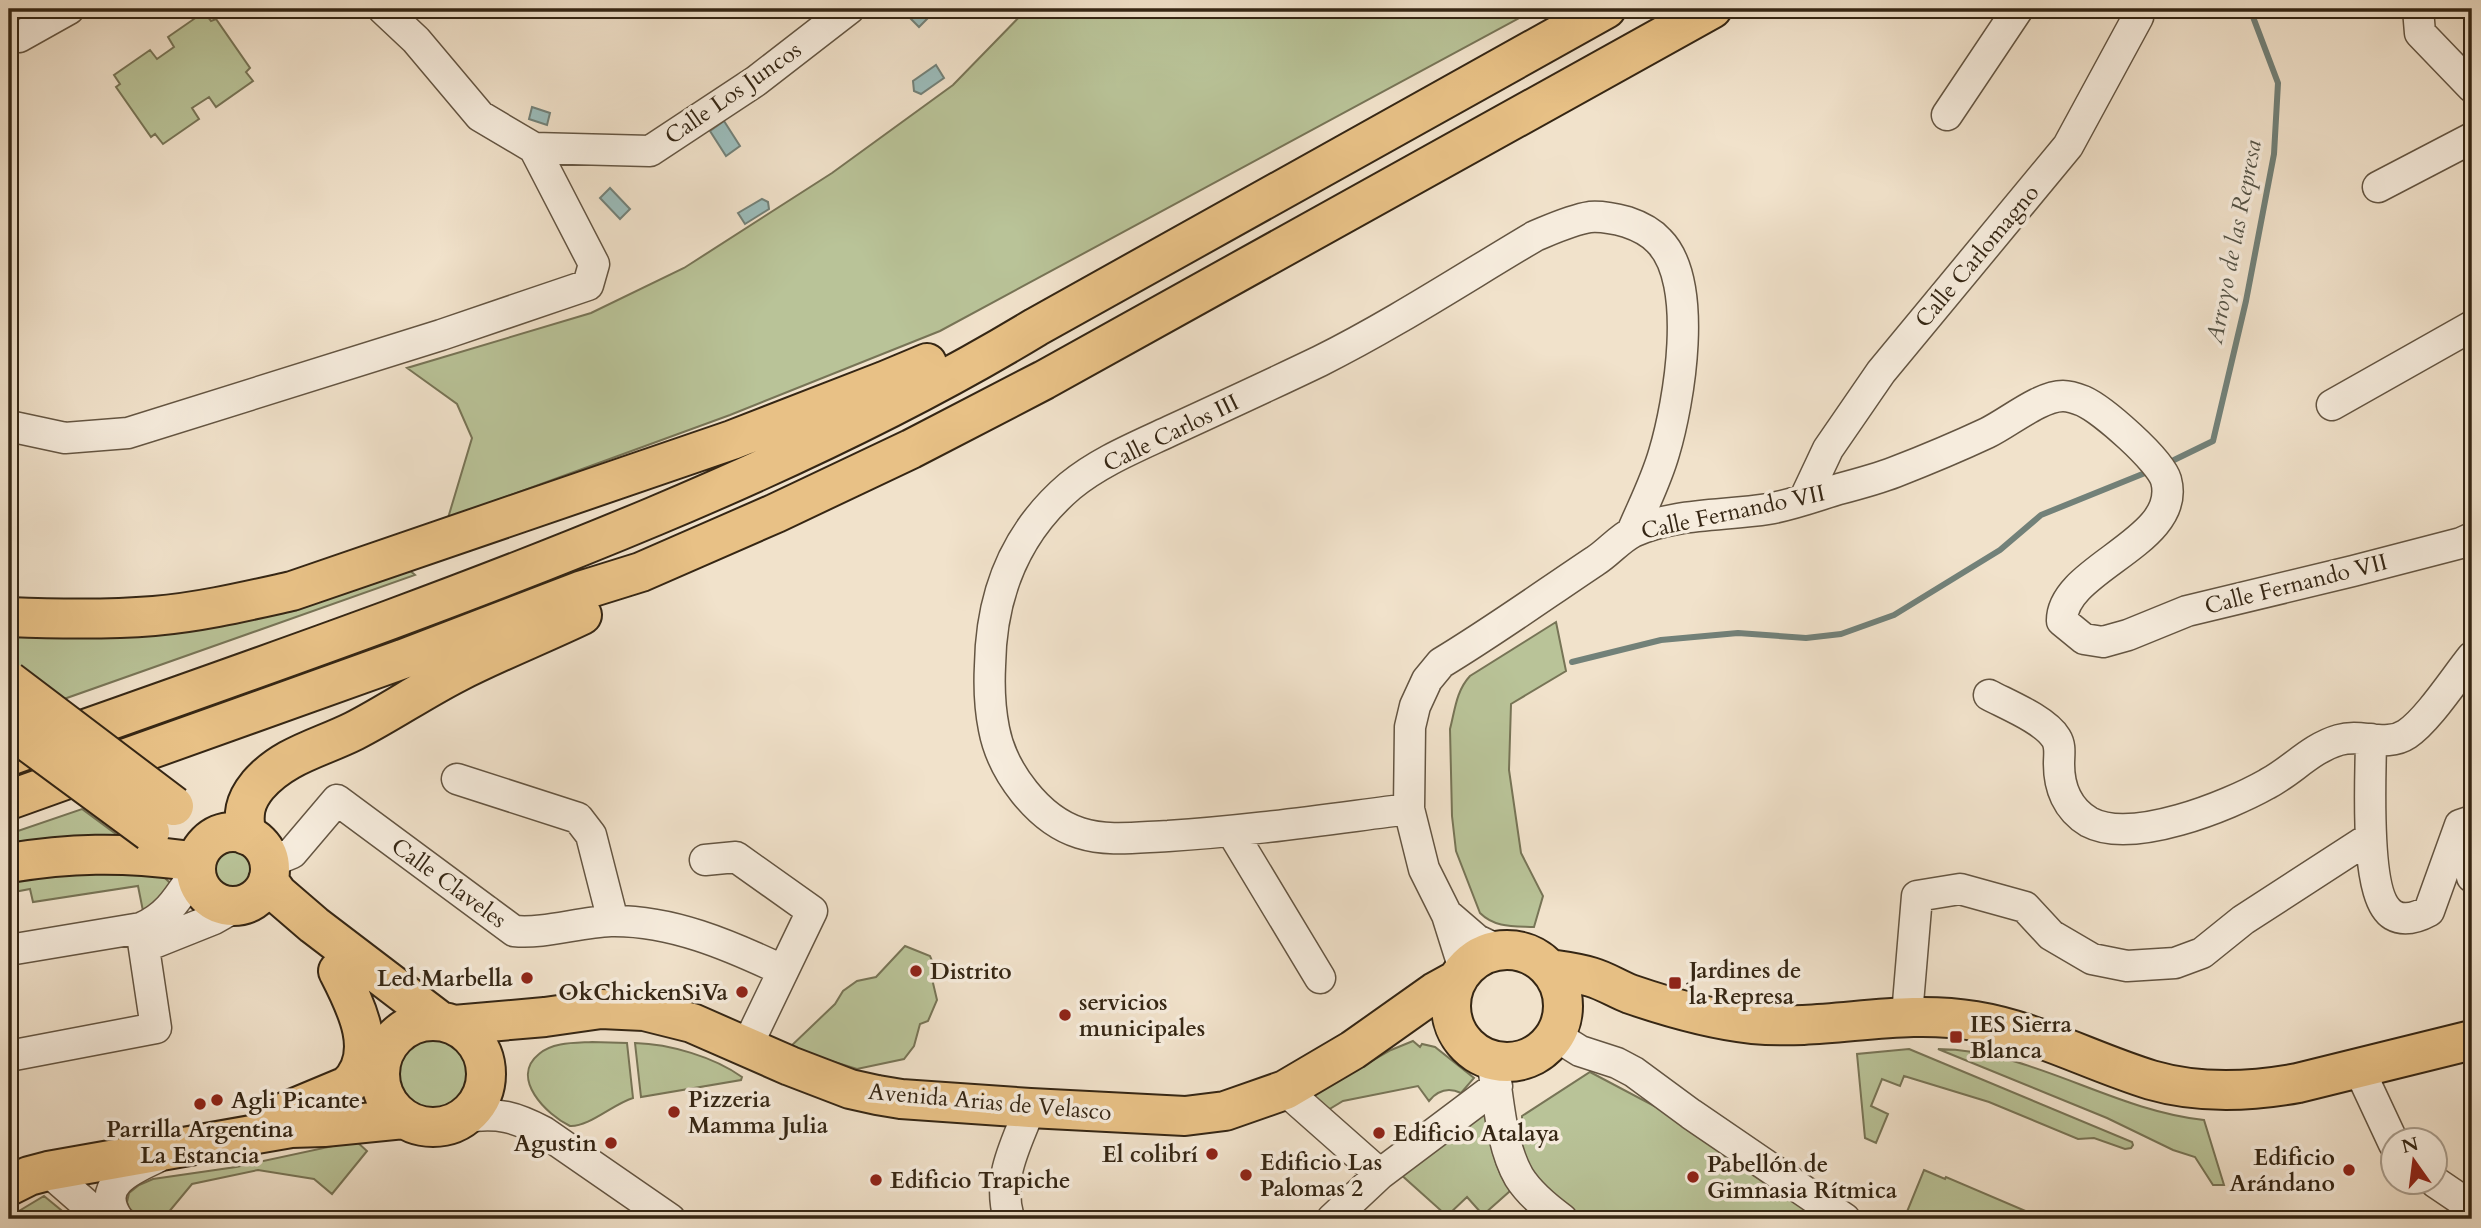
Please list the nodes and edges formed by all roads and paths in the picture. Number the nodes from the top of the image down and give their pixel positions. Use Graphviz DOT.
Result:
graph roads {
  1 [pos="69,9"];
  2 [pos="383,9"];
  3 [pos="849,9"];
  4 [pos="1606,9"];
  5 [pos="1712,9"];
  6 [pos="2018,9"];
  7 [pos="2132,9"];
  8 [pos="2418,9"];
  9 [pos="19,37"];
  10 [pos="2472,87"];
  11 [pos="1947,115"];
  12 [pos="2472,138"];
  13 [pos="534,148"];
  14 [pos="2378,187"];
  15 [pos="2472,326"];
  16 [pos="1036,327"];
  17 [pos="2332,405"];
  18 [pos="9,426"];
  19 [pos="1804,500"];
  20 [pos="1632,533"];
  21 [pos="2472,538"];
  22 [pos="641,572"];
  23 [pos="9,617"];
  24 [pos="2472,657"];
  25 [pos="9,681"];
  26 [pos="1989,695"];
  27 [pos="1421,722"];
  28 [pos="9,728"];
  29 [pos="2371,739"];
  30 [pos="9,756"];
  31 [pos="1427,758"];
  32 [pos="457,779"];
  33 [pos="9,800"];
  34 [pos="1409,809"];
  35 [pos="162,819"];
  36 [pos="2466,823"];
  37 [pos="1232,832"];
  38 [pos="1428,833"];
  39 [pos="2371,837"];
  40 [pos="705,860"];
  41 [pos="9,863"];
  42 [pos="189,865"];
  43 [pos="248,870"];
  44 [pos="2472,877"];
  45 [pos="1442,902"];
  46 [pos="612,921"];
  47 [pos="142,937"];
  48 [pos="9,950"];
  49 [pos="1498,950"];
  50 [pos="1549,969"];
  51 [pos="782,970"];
  52 [pos="338,971"];
  53 [pos="1459,975"];
  54 [pos="1320,978"];
  55 [pos="1630,994"];
  56 [pos="1907,1015"];
  57 [pos="545,1017"];
  58 [pos="447,1023"];
  59 [pos="1559,1025"];
  60 [pos="1387,1028"];
  61 [pos="1459,1036"];
  62 [pos="2472,1040"];
  63 [pos="747,1046"];
  64 [pos="9,1056"];
  65 [pos="382,1060"];
  66 [pos="2359,1069"];
  67 [pos="1494,1073"];
  68 [pos="1285,1090"];
  69 [pos="475,1104"];
  70 [pos="1030,1108"];
  71 [pos="404,1119"];
  72 [pos="2385,1126"];
  73 [pos="291,1128"];
  74 [pos="190,1147"];
  75 [pos="48,1171"];
  76 [pos="1380,1174"];
  77 [pos="1004,1182"];
  78 [pos="9,1186"];
  79 [pos="2450,1192"];
  80 [pos="2472,1207"];
  81 [pos="103,1219"];
  82 [pos="118,1219"];
  83 [pos="670,1219"];
  84 [pos="985,1219"];
  85 [pos="1009,1219"];
  86 [pos="1332,1219"];
  87 [pos="1562,1219"];
  88 [pos="1845,1219"];
  1 -- 9 [label="street"];
  2 -- 13 [label="street"];
  3 -- 13 [label="street, Calle Los Juncos"];
  4 -- 16 [label="main road"];
  5 -- 22 [label="main road"];
  6 -- 11 [label="street"];
  7 -- 19 [label="street, Calle Carlomagno"];
  8 -- 10 [label="street"];
  12 -- 14 [label="street"];
  13 -- 18 [label="street"];
  15 -- 17 [label="street"];
  16 -- 23 [label="main road"];
  16 -- 30 [label="main road"];
  19 -- 20 [label="street, Calle Fernando VII"];
  19 -- 21 [label="street, Calle Fernando VII"];
  20 -- 27 [label="street, Calle Fernando VII"];
  20 -- 37 [label="street, Calle Carlos III"];
  22 -- 33 [label="main road"];
  22 -- 43 [label="main road"];
  24 -- 29 [label="street"];
  25 -- 35 [label="main road, bridge"];
  26 -- 29 [label="street"];
  27 -- 31 [label="street, Calle Fernando VII"];
  27 -- 34 [label="street, Calle Fernando VII"];
  28 -- 35 [label="main road, bridge"];
  29 -- 39 [label="street"];
  31 -- 34 [label="street, Calle Fernando VII"];
  31 -- 38 [label="street, Calle Fernando VII"];
  32 -- 46 [label="street"];
  34 -- 37 [label="street, Calle Carlos III"];
  34 -- 38 [label="street"];
  34 -- 45 [label="street, Calle Fernando VII"];
  35 -- 42 [label="main road"];
  35 -- 43 [label="main road"];
  36 -- 39 [label="street"];
  36 -- 44 [label="street"];
  37 -- 54 [label="street"];
  38 -- 45 [label="street, Calle Fernando VII"];
  39 -- 56 [label="street"];
  40 -- 51 [label="street"];
  41 -- 42 [label="main road"];
  42 -- 43 [label="main road"];
  42 -- 43 [label="main road"];
  42 -- 47 [label="street"];
  43 -- 46 [label="street, Calle Claveles"];
  43 -- 47 [label="street"];
  43 -- 52 [label="main road"];
  43 -- 58 [label="main road"];
  45 -- 49 [label="street, Calle Fernando VII"];
  45 -- 53 [label="street, Calle Fernando VII"];
  46 -- 51 [label="street, Calle Claveles"];
  47 -- 48 [label="street"];
  47 -- 64 [label="street"];
  49 -- 50 [label="main road"];
  49 -- 53 [label="main road"];
  50 -- 55 [label="main road"];
  50 -- 59 [label="main road"];
  51 -- 63 [label="street"];
  52 -- 65 [label="main road"];
  52 -- 74 [label="main road"];
  53 -- 60 [label="main road, Avenida Arias de Velasco"];
  53 -- 61 [label="main road"];
  55 -- 56 [label="main road"];
  55 -- 59 [label="main road"];
  56 -- 66 [label="main road"];
  57 -- 58 [label="main road, Avenida Arias de Velasco"];
  57 -- 63 [label="main road, Avenida Arias de Velasco"];
  57 -- 69 [label="main road"];
  58 -- 65 [label="main road"];
  58 -- 69 [label="main road"];
  59 -- 67 [label="main road"];
  59 -- 88 [label="street"];
  60 -- 61 [label="main road"];
  60 -- 68 [label="main road, Avenida Arias de Velasco"];
  61 -- 67 [label="main road"];
  62 -- 66 [label="main road"];
  63 -- 70 [label="main road, Avenida Arias de Velasco"];
  65 -- 71 [label="main road"];
  65 -- 73 [label="main road"];
  66 -- 72 [label="street"];
  67 -- 76 [label="street"];
  67 -- 87 [label="street"];
  68 -- 70 [label="main road, Avenida Arias de Velasco"];
  68 -- 76 [label="street"];
  69 -- 71 [label="main road"];
  69 -- 83 [label="street"];
  70 -- 77 [label="street"];
  71 -- 73 [label="main road"];
  73 -- 74 [label="main road"];
  74 -- 75 [label="main road"];
  74 -- 82 [label="street"];
  75 -- 78 [label="main road"];
  75 -- 81 [label="street"];
  76 -- 86 [label="street"];
  77 -- 84 [label="street"];
  77 -- 85 [label="street"];
  79 -- 80 [label="street"];
}
